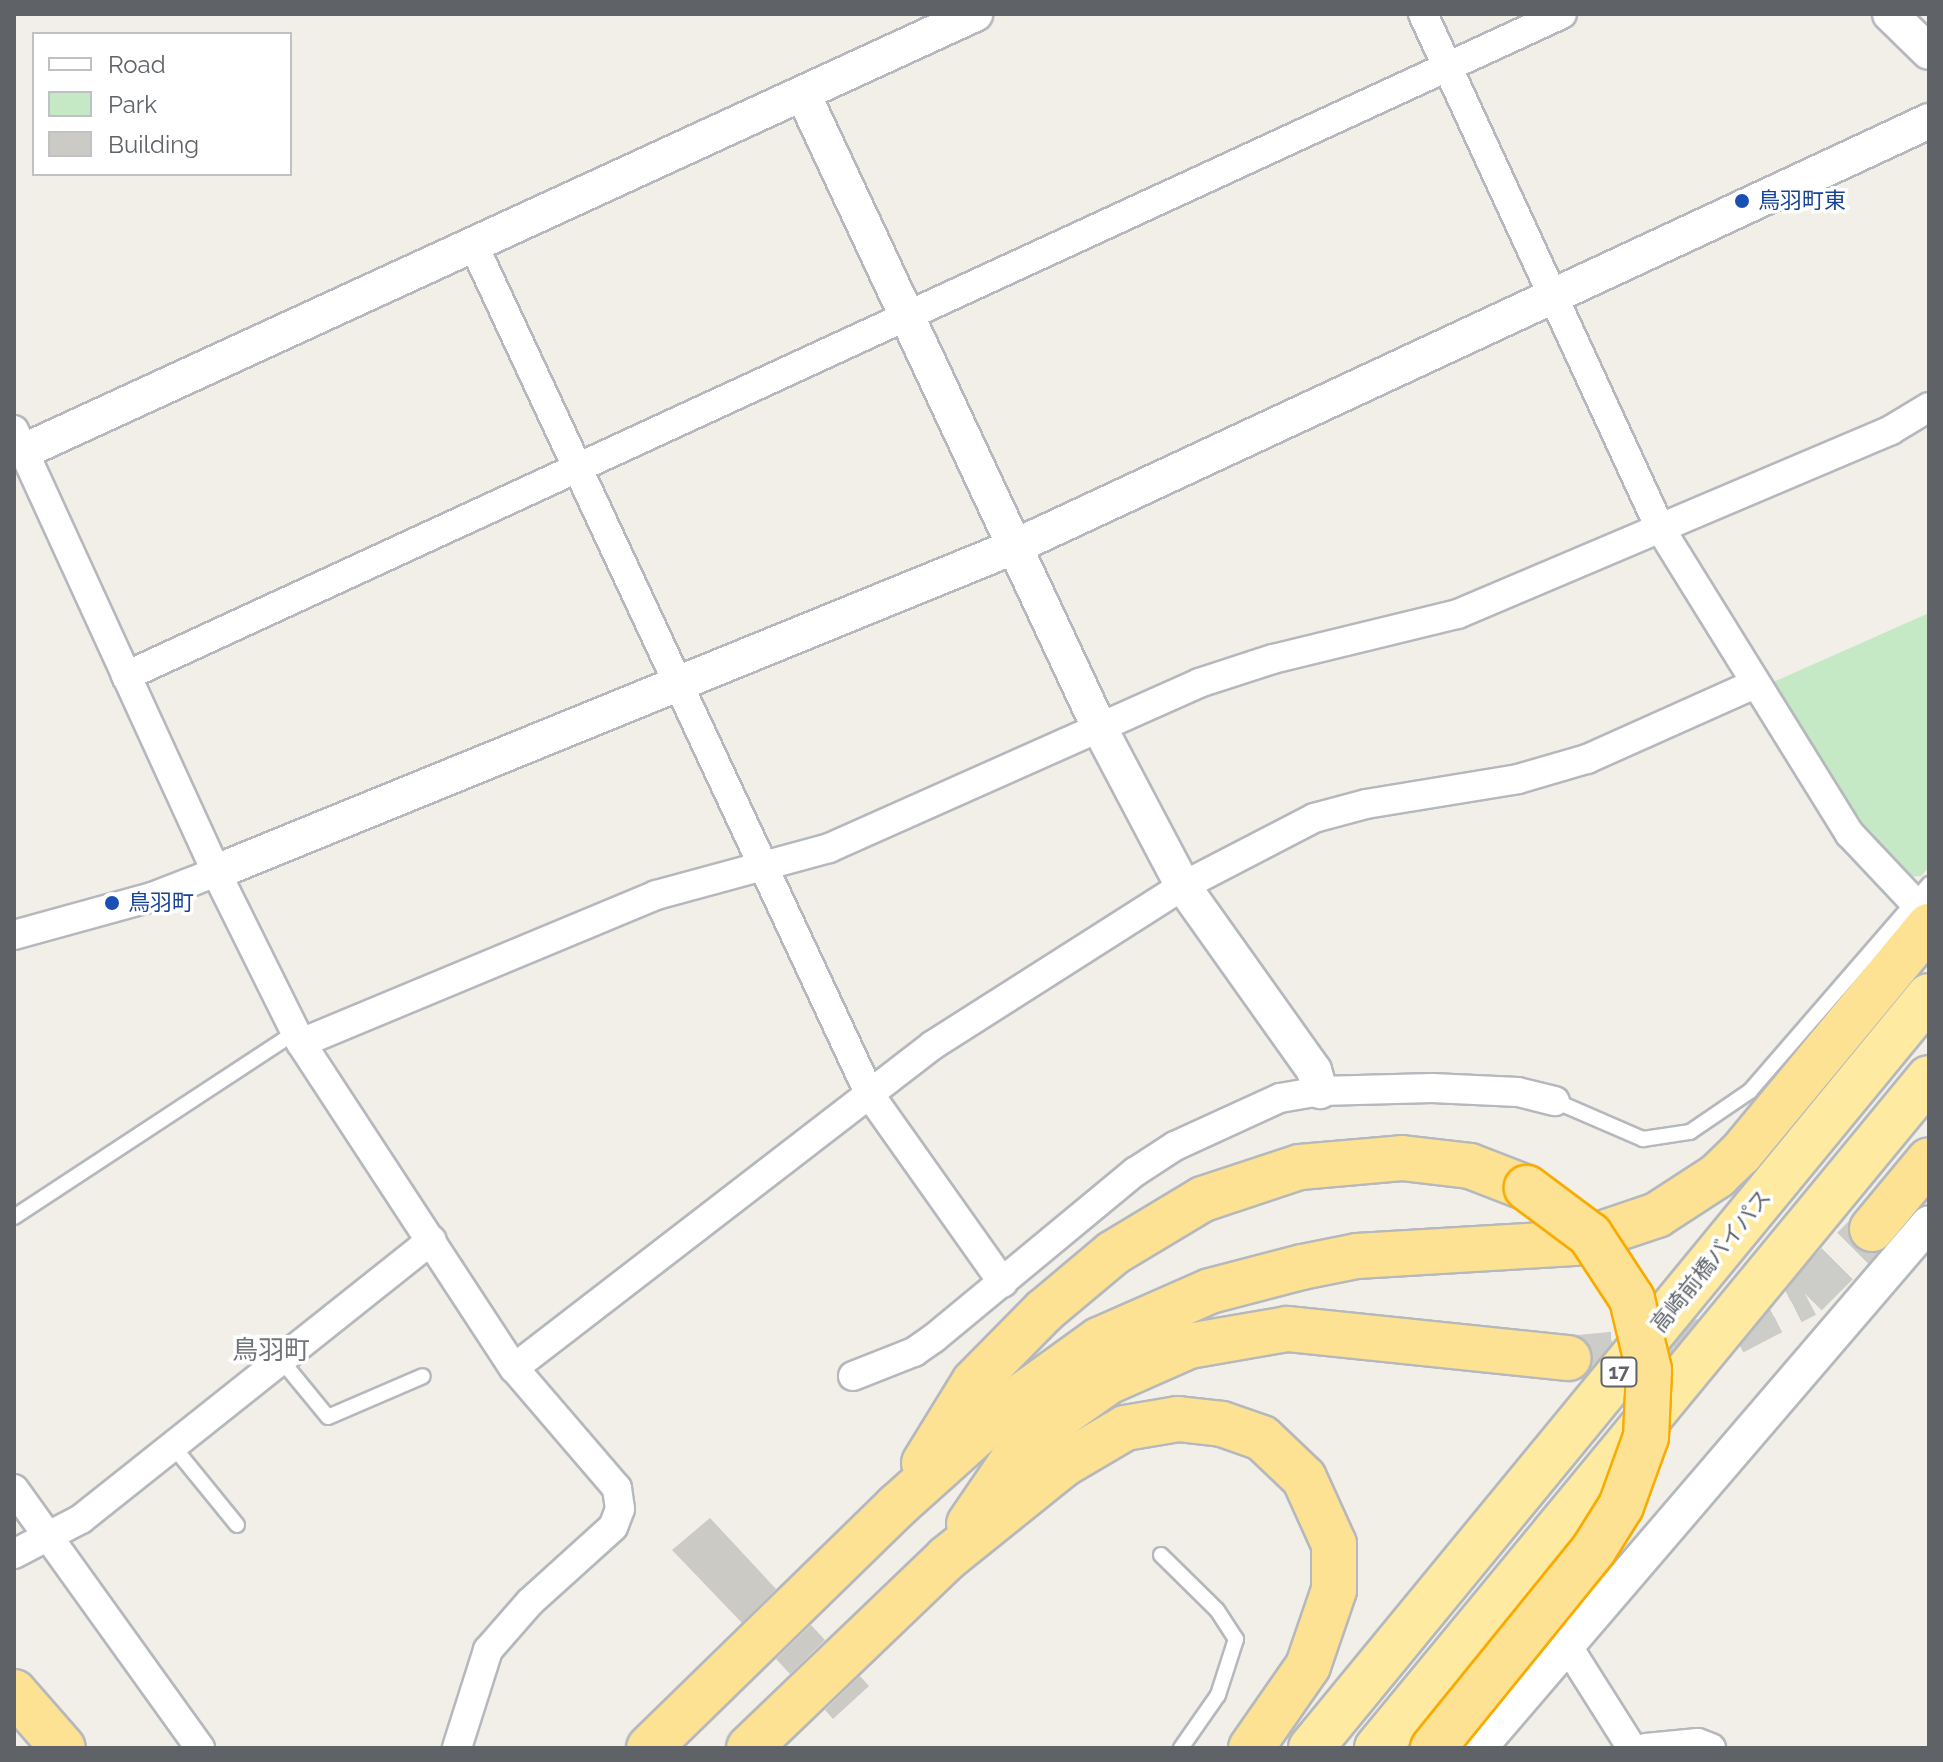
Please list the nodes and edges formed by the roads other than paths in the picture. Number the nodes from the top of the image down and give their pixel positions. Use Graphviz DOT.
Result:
graph roads {
  1 [pos="975,14"];
  2 [pos="1423,14"];
  3 [pos="1562,14"];
  4 [pos="1890,14"];
  5 [pos="1929,52"];
  6 [pos="1447,67"];
  7 [pos="803,94"];
  8 [pos="1929,121"];
  9 [pos="473,244"];
  10 [pos="1552,297"];
  11 [pos="906,318"];
  12 [pos="1927,413"];
  13 [pos="19,440"];
  14 [pos="577,470"];
  15 [pos="1660,528"];
  16 [pos="1016,546"];
  17 [pos="126,676"];
  18 [pos="1755,684"];
  19 [pos="678,685"];
  20 [pos="1098,725"];
  21 [pos="763,870"];
  22 [pos="216,872"];
  23 [pos="1183,886"];
  24 [pos="1924,904"];
  25 [pos="14,935"];
  26 [pos="1929,996"];
  27 [pos="298,1037"];
  28 [pos="1929,1078"];
  29 [pos="1320,1091"];
  30 [pos="870,1095"];
  31 [pos="1555,1101"];
  32 [pos="1929,1160"];
  33 [pos="14,1217"];
  34 [pos="1929,1223"];
  35 [pos="1872,1229"];
  36 [pos="432,1240"];
  37 [pos="1003,1283"];
  38 [pos="1569,1358"];
  39 [pos="282,1361"];
  40 [pos="514,1368"];
  41 [pos="423,1376"];
  42 [pos="853,1376"];
  43 [pos="172,1445"];
  44 [pos="14,1489"];
  45 [pos="897,1506"];
  46 [pos="237,1525"];
  47 [pos="48,1539"];
  48 [pos="14,1554"];
  49 [pos="1161,1555"];
  50 [pos="947,1558"];
  51 [pos="1562,1647"];
  52 [pos="14,1692"];
  53 [pos="650,1746"];
  54 [pos="63,1748"];
  55 [pos="200,1748"];
  56 [pos="457,1748"];
  57 [pos="749,1748"];
  58 [pos="1181,1748"];
  59 [pos="1251,1748"];
  60 [pos="1311,1748"];
  61 [pos="1377,1748"];
  62 [pos="1433,1748"];
  63 [pos="1479,1748"];
  64 [pos="1632,1748"];
  65 [pos="1646,1748"];
  66 [pos="1711,1748"];
  1 -- 7 [label="street"];
  2 -- 6 [label="street"];
  3 -- 6 [label="street"];
  4 -- 5 [label="street"];
  6 -- 10 [label="street"];
  6 -- 11 [label="street"];
  7 -- 9 [label="street"];
  7 -- 11 [label="street"];
  8 -- 10 [label="street"];
  9 -- 13 [label="street"];
  9 -- 14 [label="street"];
  10 -- 15 [label="street"];
  10 -- 16 [label="street"];
  11 -- 14 [label="street"];
  11 -- 16 [label="street"];
  12 -- 15 [label="street"];
  13 -- 17 [label="street"];
  14 -- 17 [label="street"];
  14 -- 19 [label="street"];
  15 -- 18 [label="street"];
  15 -- 20 [label="street"];
  16 -- 19 [label="street"];
  16 -- 20 [label="street"];
  17 -- 22 [label="street"];
  18 -- 23 [label="street"];
  18 -- 24 [label="street"];
  19 -- 21 [label="street"];
  19 -- 22 [label="street"];
  20 -- 21 [label="street"];
  20 -- 23 [label="street"];
  21 -- 27 [label="street"];
  21 -- 30 [label="street"];
  22 -- 25 [label="street"];
  22 -- 27 [label="street"];
  23 -- 29 [label="street"];
  23 -- 30 [label="street"];
  24 -- 31 [label="lane"];
  24 -- 45 [label="highway"];
  26 -- 60 [label="highway, 高崎前橋バイパス / 17"];
  27 -- 33 [label="lane"];
  27 -- 36 [label="street"];
  28 -- 61 [label="highway, 17"];
  29 -- 31 [label="street"];
  29 -- 37 [label="street"];
  30 -- 37 [label="street"];
  30 -- 40 [label="street"];
  32 -- 35 [label="highway"];
  34 -- 51 [label="street"];
  36 -- 39 [label="street"];
  36 -- 40 [label="street"];
  37 -- 42 [label="street"];
  38 -- 50 [label="highway"];
  39 -- 41 [label="lane"];
  39 -- 43 [label="street"];
  40 -- 56 [label="street"];
  43 -- 46 [label="lane"];
  43 -- 47 [label="street"];
  44 -- 47 [label="street"];
  45 -- 53 [label="highway"];
  45 -- 62 [label="highway, bridge"];
  47 -- 48 [label="street"];
  47 -- 55 [label="street"];
  49 -- 58 [label="lane"];
  50 -- 57 [label="highway"];
  50 -- 59 [label="highway"];
  51 -- 63 [label="street"];
  51 -- 64 [label="street"];
  52 -- 54 [label="highway"];
  65 -- 66 [label="street"];
}
